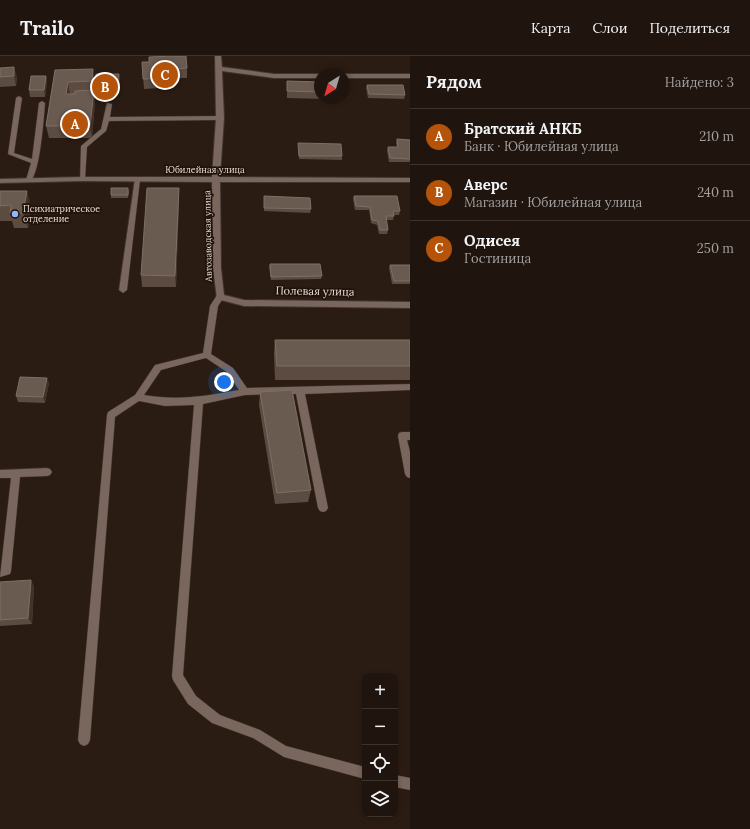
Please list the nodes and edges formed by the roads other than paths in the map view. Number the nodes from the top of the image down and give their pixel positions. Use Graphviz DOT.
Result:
graph roads {
  1 [pos="218,56"];
  2 [pos="219,69"];
  3 [pos="314,76"];
  4 [pos="350,76"];
  5 [pos="410,76"];
  6 [pos="19,98"];
  7 [pos="42,103"];
  8 [pos="109,104"];
  9 [pos="220,118"];
  10 [pos="106,119"];
  11 [pos="35,162"];
  12 [pos="82,179"];
  13 [pos="30,180"];
  14 [pos="137,180"];
  15 [pos="216,180"];
  16 [pos="410,180"];
  17 [pos="0,181"];
  18 [pos="123,290"];
  19 [pos="220,297"];
  20 [pos="410,304"];
  21 [pos="207,355"];
  22 [pos="410,388"];
  23 [pos="300,390"];
  24 [pos="245,392"];
  25 [pos="138,397"];
  26 [pos="199,401"];
  27 [pos="410,436"];
  28 [pos="47,472"];
  29 [pos="16,473"];
  30 [pos="0,474"];
  31 [pos="410,474"];
  32 [pos="323,508"];
  33 [pos="0,572"];
  34 [pos="84,740"];
  35 [pos="362,772"];
  36 [pos="398,782"];
  37 [pos="410,784"];
  1 -- 2 [label="street, Автозаводская улица"];
  2 -- 3 [label="street"];
  2 -- 9 [label="street, Автозаводская улица"];
  4 -- 5 [label="street"];
  6 -- 11 [label="lane"];
  7 -- 11 [label="lane"];
  8 -- 10 [label="lane"];
  9 -- 10 [label="lane"];
  9 -- 15 [label="street, Автозаводская улица"];
  10 -- 12 [label="lane"];
  11 -- 13 [label="lane"];
  12 -- 13 [label="street, Юбилейная улица"];
  12 -- 14 [label="street, Юбилейная улица"];
  13 -- 17 [label="street, Юбилейная улица"];
  14 -- 15 [label="street, Юбилейная улица"];
  14 -- 18 [label="lane"];
  15 -- 16 [label="street, Юбилейная улица"];
  15 -- 19 [label="street, Автозаводская улица"];
  19 -- 20 [label="street, Полевая улица"];
  19 -- 21 [label="lane"];
  21 -- 24 [label="lane"];
  21 -- 25 [label="lane"];
  22 -- 23 [label="lane"];
  23 -- 24 [label="lane"];
  23 -- 32 [label="lane"];
  24 -- 26 [label="lane"];
  25 -- 26 [label="lane"];
  25 -- 34 [label="lane"];
  26 -- 35 [label="lane"];
  27 -- 31 [label="lane"];
  28 -- 29 [label="lane"];
  29 -- 30 [label="lane"];
  29 -- 33 [label="lane"];
  36 -- 37 [label="lane"];
}
